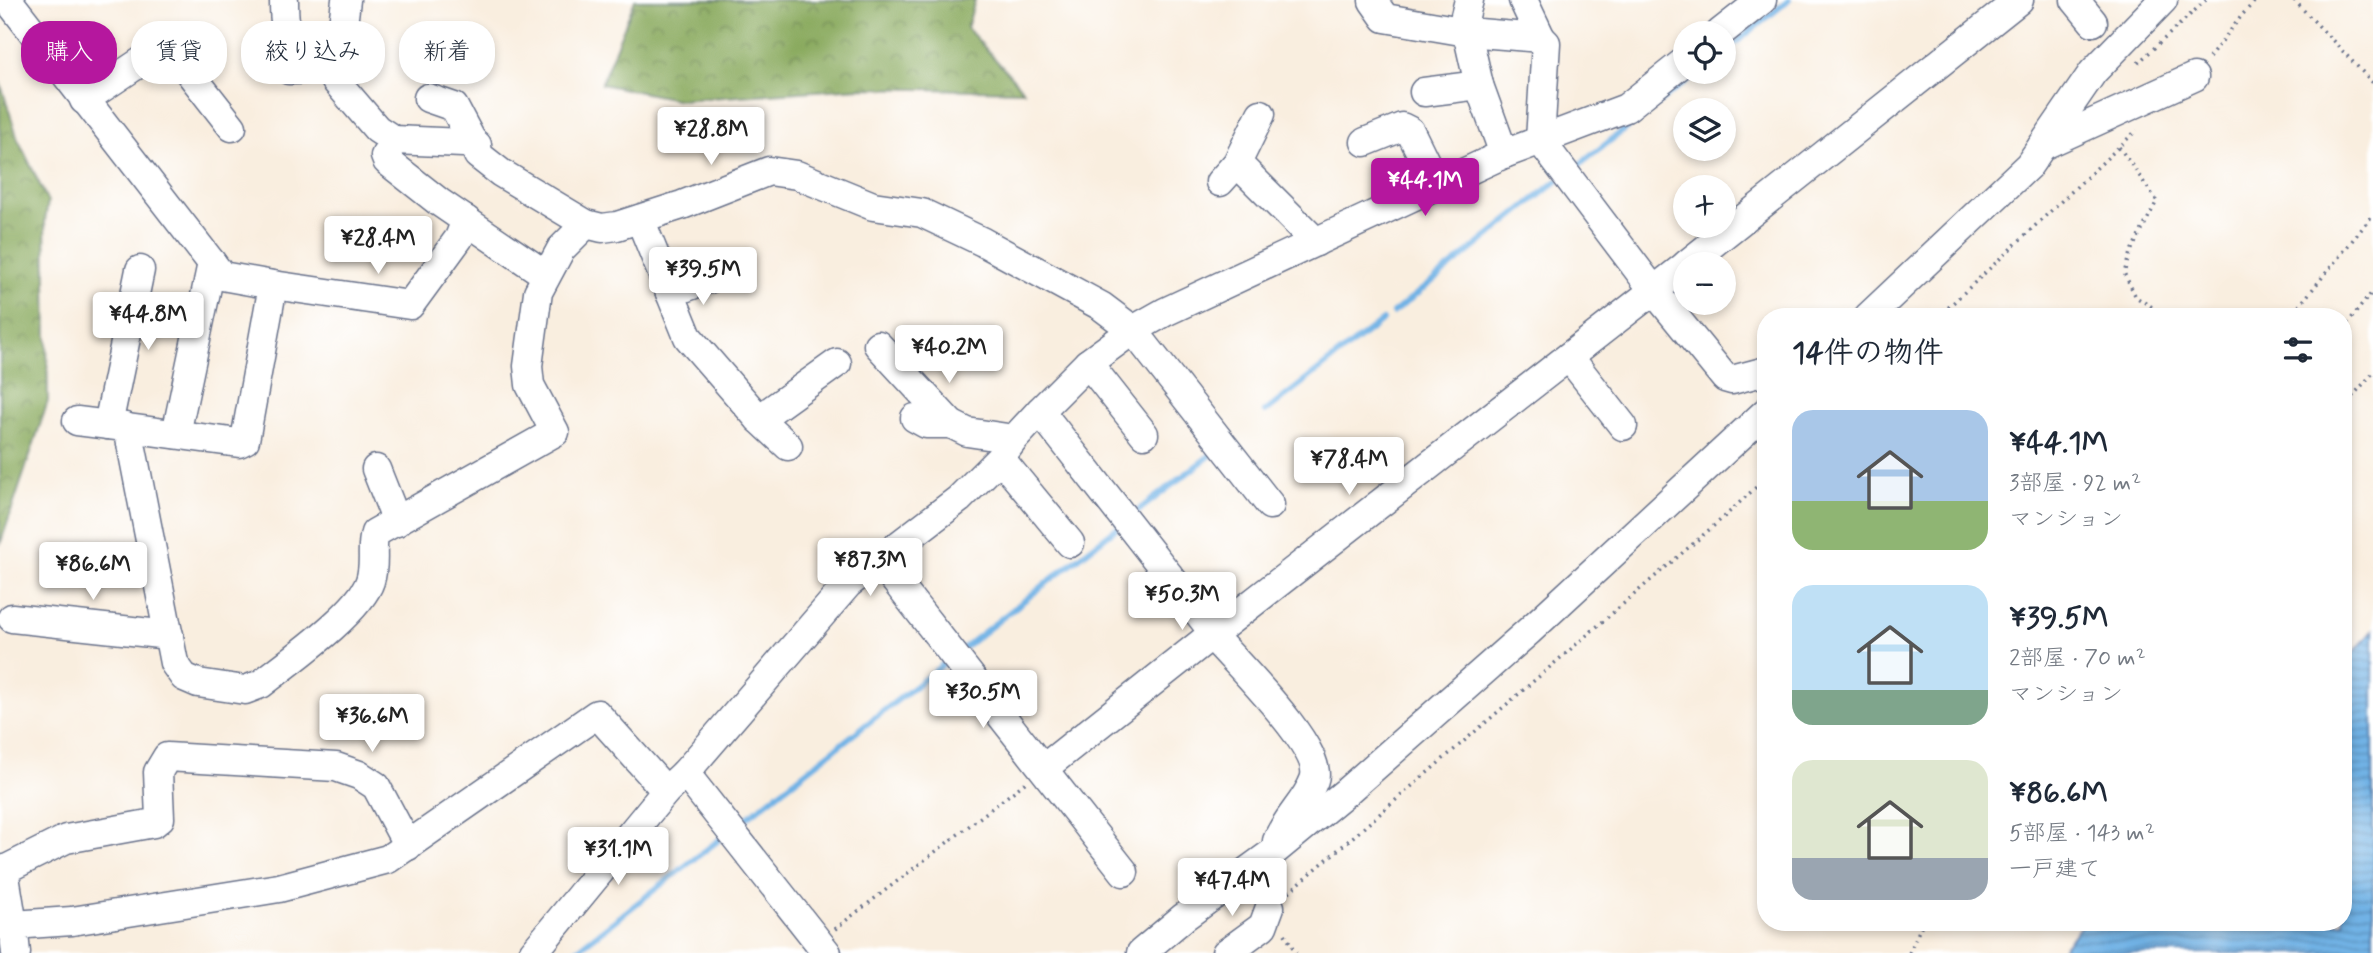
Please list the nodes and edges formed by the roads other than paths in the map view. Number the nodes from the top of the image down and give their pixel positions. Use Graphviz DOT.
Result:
graph roads {
  1 [pos="8,0"];
  2 [pos="284,0"];
  3 [pos="346,0"];
  4 [pos="1469,0"];
  5 [pos="1523,0"];
  6 [pos="2019,0"];
  7 [pos="2075,0"];
  8 [pos="2163,0"];
  9 [pos="1373,1"];
  10 [pos="284,21"];
  11 [pos="344,21"];
  12 [pos="2093,22"];
  13 [pos="1467,32"];
  14 [pos="1541,38"];
  15 [pos="1673,71"];
  16 [pos="2194,77"];
  17 [pos="338,84"];
  18 [pos="1479,85"];
  19 [pos="1424,92"];
  20 [pos="428,98"];
  21 [pos="84,100"];
  22 [pos="1261,114"];
  23 [pos="232,127"];
  24 [pos="394,140"];
  25 [pos="1540,140"];
  26 [pos="472,141"];
  27 [pos="1364,142"];
  28 [pos="1504,154"];
  29 [pos="2035,156"];
  30 [pos="1437,186"];
  31 [pos="639,219"];
  32 [pos="466,220"];
  33 [pos="586,224"];
  34 [pos="1317,242"];
  35 [pos="1702,252"];
  36 [pos="212,262"];
  37 [pos="140,270"];
  38 [pos="546,275"];
  39 [pos="720,275"];
  40 [pos="1673,276"];
  41 [pos="273,285"];
  42 [pos="1654,291"];
  43 [pos="670,293"];
  44 [pos="1877,308"];
  45 [pos="1133,330"];
  46 [pos="878,345"];
  47 [pos="1569,357"];
  48 [pos="837,363"];
  49 [pos="1088,363"];
  50 [pos="1757,373"];
  51 [pos="1040,411"];
  52 [pos="915,418"];
  53 [pos="759,419"];
  54 [pos="1757,420"];
  55 [pos="77,421"];
  56 [pos="951,424"];
  57 [pos="118,426"];
  58 [pos="1623,426"];
  59 [pos="176,434"];
  60 [pos="1144,434"];
  61 [pos="788,446"];
  62 [pos="1007,449"];
  63 [pos="376,469"];
  64 [pos="1270,505"];
  65 [pos="397,522"];
  66 [pos="1070,543"];
  67 [pos="879,560"];
  68 [pos="12,618"];
  69 [pos="1214,633"];
  70 [pos="169,635"];
  71 [pos="1044,768"];
  72 [pos="676,782"];
  73 [pos="408,846"];
  74 [pos="1272,853"];
  75 [pos="2,869"];
  76 [pos="1124,872"];
  77 [pos="1270,908"];
  78 [pos="6,925"];
  79 [pos="822,948"];
  80 [pos="16,953"];
  81 [pos="533,953"];
  82 [pos="1141,953"];
  83 [pos="1226,953"];
  1 -- 21 [label="street"];
  2 -- 10 [label="street"];
  3 -- 11 [label="street"];
  4 -- 13 [label="street"];
  5 -- 14 [label="street"];
  6 -- 35 [label="street"];
  7 -- 12 [label="street"];
  8 -- 29 [label="street"];
  9 -- 13 [label="street"];
  13 -- 14 [label="street"];
  13 -- 18 [label="street"];
  14 -- 25 [label="street"];
  15 -- 25 [label="street"];
  16 -- 29 [label="street"];
  17 -- 24 [label="street"];
  18 -- 19 [label="street"];
  18 -- 28 [label="street"];
  20 -- 26 [label="street"];
  21 -- 23 [label="street"];
  21 -- 36 [label="street"];
  22 -- 34 [label="street"];
  24 -- 26 [label="street"];
  24 -- 32 [label="street"];
  25 -- 28 [label="street"];
  25 -- 42 [label="street"];
  26 -- 33 [label="street"];
  27 -- 30 [label="street"];
  28 -- 30 [label="street"];
  29 -- 44 [label="street"];
  30 -- 34 [label="street"];
  31 -- 33 [label="street"];
  31 -- 43 [label="street"];
  31 -- 45 [label="street"];
  32 -- 38 [label="street"];
  32 -- 41 [label="street"];
  33 -- 38 [label="street"];
  34 -- 45 [label="street"];
  36 -- 41 [label="street"];
  36 -- 59 [label="street"];
  37 -- 57 [label="street"];
  38 -- 65 [label="street"];
  39 -- 43 [label="street"];
  40 -- 42 [label="street"];
  41 -- 59 [label="street"];
  42 -- 47 [label="street"];
  42 -- 50 [label="street"];
  43 -- 53 [label="street"];
  45 -- 49 [label="street"];
  45 -- 64 [label="street"];
  46 -- 56 [label="street"];
  47 -- 58 [label="street"];
  47 -- 69 [label="street"];
  48 -- 53 [label="street"];
  49 -- 51 [label="street"];
  49 -- 60 [label="street"];
  51 -- 62 [label="street"];
  51 -- 69 [label="street"];
  52 -- 56 [label="street"];
  53 -- 61 [label="street"];
  54 -- 74 [label="street"];
  55 -- 57 [label="street"];
  56 -- 62 [label="street"];
  57 -- 59 [label="street"];
  57 -- 70 [label="street"];
  62 -- 66 [label="street"];
  62 -- 67 [label="street"];
  63 -- 65 [label="street"];
  65 -- 70 [label="street"];
  67 -- 71 [label="street"];
  67 -- 72 [label="street"];
  68 -- 70 [label="street"];
  69 -- 71 [label="street"];
  69 -- 74 [label="street"];
  71 -- 76 [label="street"];
  72 -- 73 [label="street"];
  72 -- 79 [label="street"];
  72 -- 81 [label="street"];
  73 -- 75 [label="street"];
  73 -- 78 [label="street"];
  74 -- 82 [label="street"];
  75 -- 78 [label="street"];
  77 -- 83 [label="street"];
  78 -- 80 [label="street"];
}
